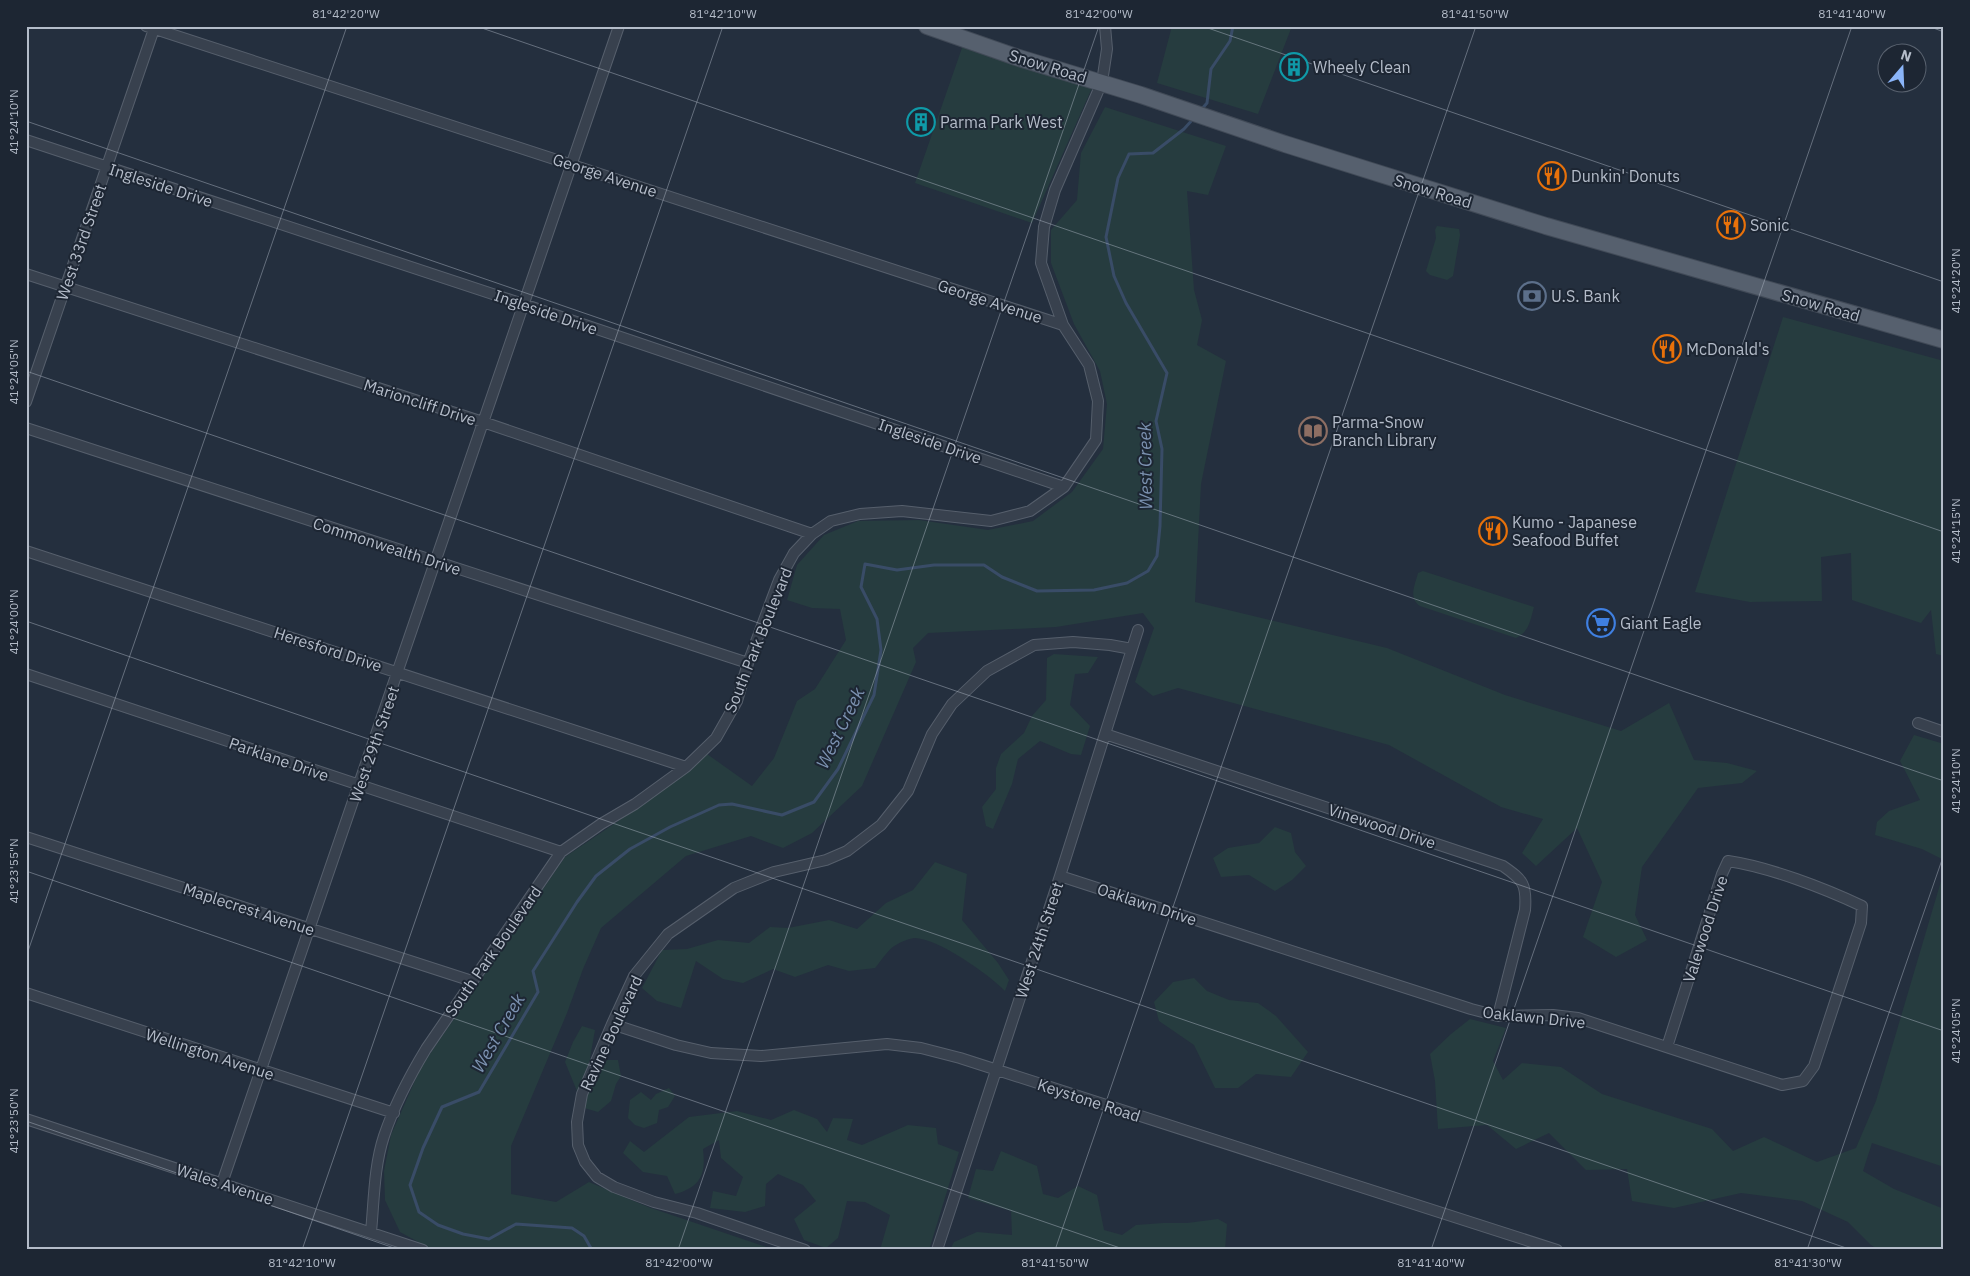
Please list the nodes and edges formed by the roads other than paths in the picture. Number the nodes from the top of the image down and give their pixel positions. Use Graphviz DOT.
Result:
graph roads {
  1 [pos="619,26"];
  2 [pos="927,26"];
  3 [pos="1105,26"];
  4 [pos="152,27"];
  5 [pos="1102,82"];
  6 [pos="26,140"];
  7 [pos="573,159"];
  8 [pos="107,166"];
  9 [pos="26,274"];
  10 [pos="66,287"];
  11 [pos="523,304"];
  12 [pos="1063,325"];
  13 [pos="1944,340"];
  14 [pos="26,402"];
  15 [pos="483,422"];
  16 [pos="26,428"];
  17 [pos="1064,487"];
  18 [pos="812,534"];
  19 [pos="26,551"];
  20 [pos="436,562"];
  21 [pos="1138,630"];
  22 [pos="1132,649"];
  23 [pos="748,664"];
  24 [pos="398,672"];
  25 [pos="26,674"];
  26 [pos="1918,723"];
  27 [pos="1944,732"];
  28 [pos="1105,734"];
  29 [pos="686,767"];
  30 [pos="359,786"];
  31 [pos="26,837"];
  32 [pos="562,852"];
  33 [pos="1060,876"];
  34 [pos="1862,906"];
  35 [pos="309,928"];
  36 [pos="472,981"];
  37 [pos="26,993"];
  38 [pos="1498,1016"];
  39 [pos="612,1024"];
  40 [pos="1667,1047"];
  41 [pos="996,1070"];
  42 [pos="260,1071"];
  43 [pos="394,1113"];
  44 [pos="26,1119"];
  45 [pos="222,1182"];
  46 [pos="371,1232"];
  47 [pos="423,1250"];
  48 [pos="805,1250"];
  49 [pos="937,1250"];
  50 [pos="1556,1250"];
  1 -- 7 [label="street"];
  2 -- 5 [label="main road, Snow Road"];
  3 -- 5 [label="street, South Park Boulevard"];
  4 -- 7 [label="street, George Avenue"];
  4 -- 8 [label="street, West 33rd Street"];
  5 -- 12 [label="street, South Park Boulevard"];
  5 -- 13 [label="main road, Snow Road"];
  6 -- 8 [label="street, Ingleside Drive"];
  7 -- 11 [label="street, West 29th Street"];
  7 -- 12 [label="street, George Avenue"];
  8 -- 10 [label="street, West 33rd Street"];
  8 -- 11 [label="street, Ingleside Drive"];
  9 -- 10 [label="street, Marioncliff Drive"];
  10 -- 14 [label="street, West 33rd Street"];
  10 -- 15 [label="street, Marioncliff Drive"];
  11 -- 15 [label="street, West 29th Street"];
  11 -- 17 [label="street, Ingleside Drive"];
  12 -- 17 [label="street, South Park Boulevard"];
  15 -- 18 [label="street, Marioncliff Drive"];
  15 -- 20 [label="street, West 29th Street"];
  16 -- 20 [label="street, Commonwealth Drive"];
  17 -- 18 [label="street, South Park Boulevard"];
  18 -- 23 [label="street, South Park Boulevard"];
  19 -- 24 [label="street, Heresford Drive"];
  20 -- 23 [label="street, Commonwealth Drive"];
  20 -- 24 [label="street, West 29th Street"];
  21 -- 22 [label="street, West 24th Street"];
  22 -- 28 [label="street, West 24th Street"];
  22 -- 39 [label="street, Ravine Boulevard"];
  23 -- 29 [label="street, South Park Boulevard"];
  24 -- 29 [label="street, Heresford Drive"];
  24 -- 30 [label="street, West 29th Street"];
  25 -- 30 [label="street, Parklane Drive"];
  26 -- 27 [label="street"];
  28 -- 33 [label="street, West 24th Street"];
  28 -- 38 [label="street, Vinewood Drive"];
  29 -- 32 [label="street, South Park Boulevard"];
  30 -- 32 [label="street, Parklane Drive"];
  30 -- 35 [label="street, West 29th Street"];
  31 -- 35 [label="street, Maplecrest Avenue"];
  32 -- 36 [label="street, South Park Boulevard"];
  33 -- 38 [label="street, Oaklawn Drive"];
  33 -- 41 [label="street, West 24th Street"];
  34 -- 40 [label="street, Oaklawn Drive"];
  34 -- 40 [label="street, Valewood Drive"];
  35 -- 36 [label="street, Maplecrest Avenue"];
  35 -- 42 [label="street, West 29th Street"];
  36 -- 43 [label="street, South Park Boulevard"];
  37 -- 42 [label="street, Wellington Avenue"];
  38 -- 40 [label="street, Oaklawn Drive"];
  39 -- 41 [label="street, Keystone Road"];
  39 -- 48 [label="street, Ravine Boulevard"];
  41 -- 49 [label="street, West 24th Street"];
  41 -- 50 [label="street, Keystone Road"];
  42 -- 43 [label="street, Wellington Avenue"];
  42 -- 45 [label="street, West 29th Street"];
  43 -- 46 [label="street, South Park Boulevard"];
  44 -- 45 [label="street, Wales Avenue"];
  45 -- 46 [label="street, Wales Avenue"];
  46 -- 47 [label="street, Wales Avenue"];
}
